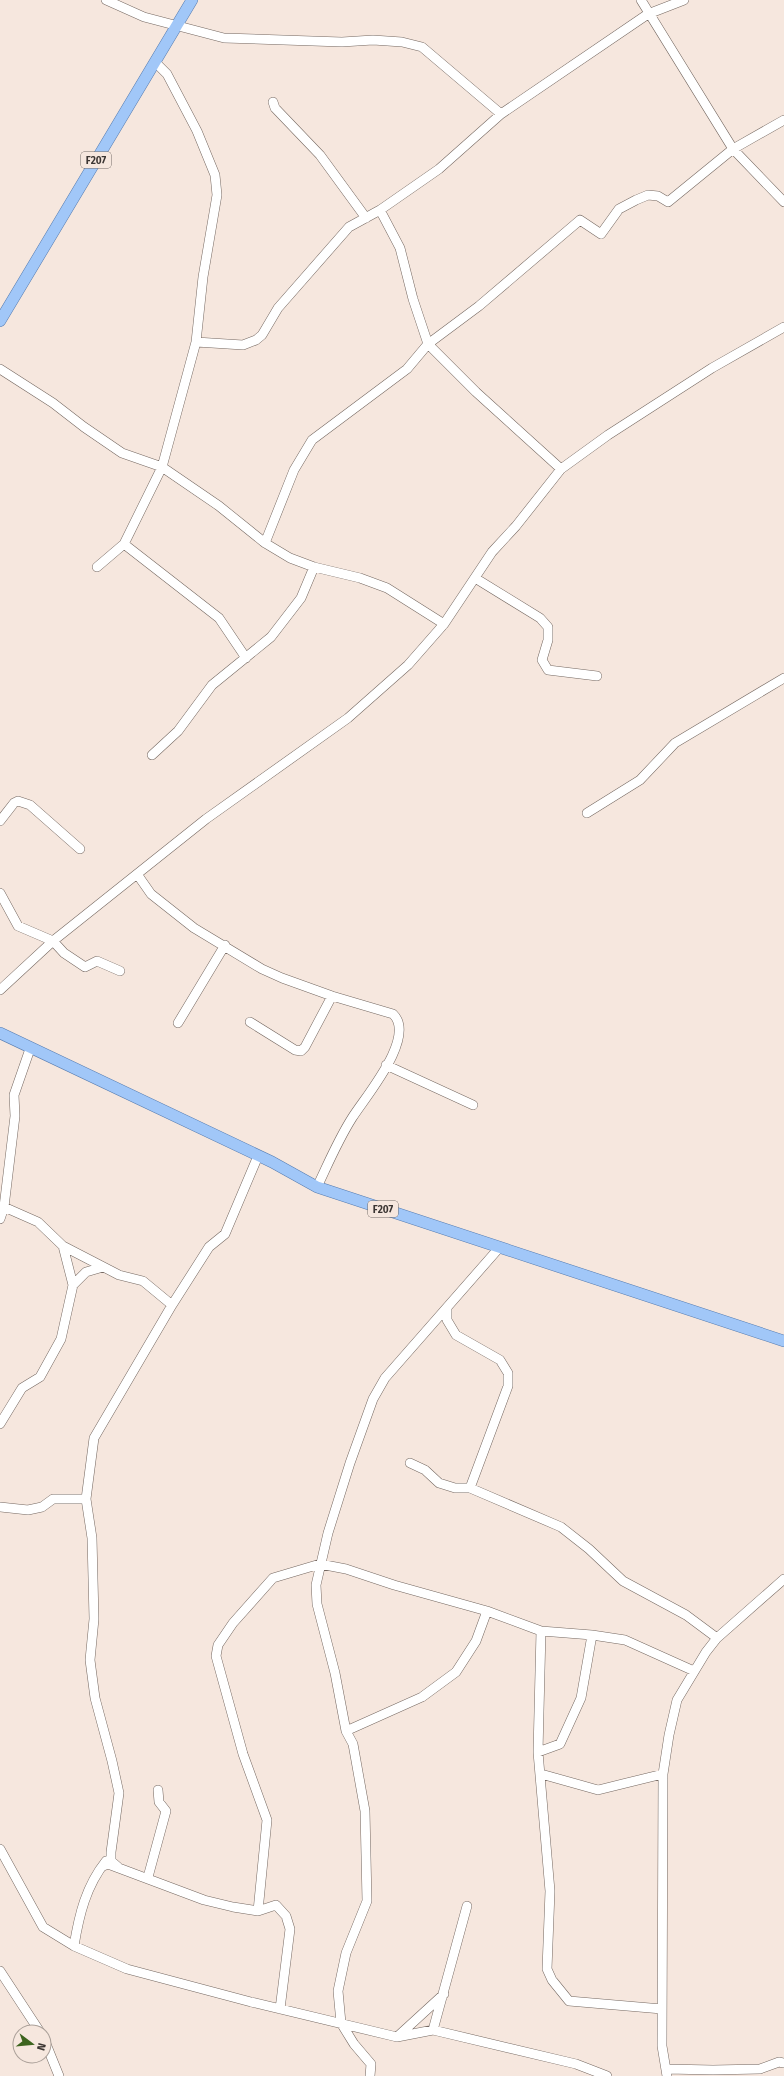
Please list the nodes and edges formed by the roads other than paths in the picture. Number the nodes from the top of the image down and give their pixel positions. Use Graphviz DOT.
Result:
graph roads {
  1 [pos="106,0"];
  2 [pos="192,0"];
  3 [pos="641,0"];
  4 [pos="684,0"];
  5 [pos="648,14"];
  6 [pos="178,25"];
  7 [pos="155,62"];
  8 [pos="273,102"];
  9 [pos="501,114"];
  10 [pos="784,120"];
  11 [pos="733,149"];
  12 [pos="784,202"];
  13 [pos="380,210"];
  14 [pos="366,218"];
  15 [pos="0,321"];
  16 [pos="784,327"];
  17 [pos="196,342"];
  18 [pos="428,344"];
  19 [pos="0,369"];
  20 [pos="162,467"];
  21 [pos="560,469"];
  22 [pos="265,543"];
  23 [pos="124,544"];
  24 [pos="97,567"];
  25 [pos="314,568"];
  26 [pos="475,578"];
  27 [pos="444,624"];
  28 [pos="246,658"];
  29 [pos="597,676"];
  30 [pos="784,678"];
  31 [pos="152,755"];
  32 [pos="587,813"];
  33 [pos="0,821"];
  34 [pos="80,850"];
  35 [pos="137,874"];
  36 [pos="0,893"];
  37 [pos="53,941"];
  38 [pos="225,945"];
  39 [pos="120,971"];
  40 [pos="0,990"];
  41 [pos="332,996"];
  42 [pos="250,1022"];
  43 [pos="178,1023"];
  44 [pos="0,1033"];
  45 [pos="30,1049"];
  46 [pos="386,1065"];
  47 [pos="473,1105"];
  48 [pos="258,1156"];
  49 [pos="317,1187"];
  50 [pos="4,1207"];
  51 [pos="0,1219"];
  52 [pos="63,1246"];
  53 [pos="499,1248"];
  54 [pos="103,1267"];
  55 [pos="73,1285"];
  56 [pos="172,1305"];
  57 [pos="447,1309"];
  58 [pos="784,1341"];
  59 [pos="0,1424"];
  60 [pos="410,1464"];
  61 [pos="470,1488"];
  62 [pos="86,1499"];
  63 [pos="0,1507"];
  64 [pos="320,1564"];
  65 [pos="784,1579"];
  66 [pos="487,1611"];
  67 [pos="541,1631"];
  68 [pos="592,1635"];
  69 [pos="717,1638"];
  70 [pos="694,1671"];
  71 [pos="346,1731"];
  72 [pos="538,1752"];
  73 [pos="541,1774"];
  74 [pos="663,1774"];
  75 [pos="158,1790"];
  76 [pos="0,1849"];
  77 [pos="110,1852"];
  78 [pos="103,1866"];
  79 [pos="118,1867"];
  80 [pos="148,1877"];
  81 [pos="467,1906"];
  82 [pos="258,1910"];
  83 [pos="74,1946"];
  84 [pos="0,1971"];
  85 [pos="445,1993"];
  86 [pos="280,2009"];
  87 [pos="662,2009"];
  88 [pos="341,2023"];
  89 [pos="35,2024"];
  90 [pos="433,2030"];
  91 [pos="397,2037"];
  92 [pos="52,2059"];
  93 [pos="784,2064"];
  94 [pos="762,2072"];
  95 [pos="667,2073"];
  96 [pos="59,2076"];
  97 [pos="370,2076"];
  98 [pos="607,2076"];
  1 -- 6 [label="street"];
  2 -- 6 [label="main road, F207"];
  3 -- 5 [label="street"];
  4 -- 5 [label="street"];
  5 -- 9 [label="street"];
  5 -- 11 [label="street"];
  6 -- 7 [label="main road, F207"];
  6 -- 9 [label="street"];
  7 -- 15 [label="main road, F207"];
  7 -- 17 [label="street"];
  8 -- 14 [label="street"];
  9 -- 13 [label="street"];
  10 -- 11 [label="street"];
  11 -- 12 [label="street"];
  11 -- 18 [label="street"];
  13 -- 14 [label="street"];
  13 -- 18 [label="street"];
  14 -- 17 [label="street"];
  16 -- 21 [label="street"];
  17 -- 20 [label="street"];
  18 -- 21 [label="street"];
  18 -- 22 [label="street"];
  19 -- 20 [label="street"];
  20 -- 22 [label="street"];
  20 -- 23 [label="street"];
  21 -- 26 [label="street"];
  22 -- 25 [label="street"];
  23 -- 24 [label="street"];
  23 -- 28 [label="street"];
  25 -- 27 [label="street"];
  25 -- 28 [label="street"];
  26 -- 27 [label="street"];
  26 -- 29 [label="street"];
  27 -- 35 [label="street"];
  28 -- 31 [label="street"];
  30 -- 32 [label="street"];
  33 -- 34 [label="street"];
  35 -- 37 [label="street"];
  35 -- 38 [label="street"];
  36 -- 37 [label="street"];
  37 -- 39 [label="street"];
  37 -- 40 [label="street"];
  38 -- 41 [label="street"];
  38 -- 43 [label="street"];
  41 -- 42 [label="street"];
  41 -- 46 [label="street"];
  44 -- 45 [label="main road, F207"];
  45 -- 48 [label="main road, F207"];
  45 -- 50 [label="street"];
  46 -- 47 [label="street"];
  46 -- 49 [label="street"];
  48 -- 49 [label="main road, F207"];
  48 -- 56 [label="street"];
  49 -- 53 [label="main road, F207"];
  50 -- 51 [label="street"];
  50 -- 52 [label="street"];
  52 -- 54 [label="street"];
  52 -- 55 [label="street"];
  53 -- 57 [label="street"];
  53 -- 58 [label="main road, F207"];
  54 -- 55 [label="street"];
  54 -- 56 [label="street"];
  55 -- 59 [label="street"];
  56 -- 62 [label="street"];
  57 -- 61 [label="street"];
  57 -- 64 [label="street"];
  60 -- 61 [label="street"];
  61 -- 69 [label="street"];
  62 -- 63 [label="street"];
  62 -- 77 [label="street"];
  64 -- 66 [label="street"];
  64 -- 71 [label="street"];
  64 -- 82 [label="street"];
  65 -- 69 [label="street"];
  66 -- 67 [label="street"];
  66 -- 71 [label="street"];
  67 -- 68 [label="street"];
  67 -- 72 [label="street"];
  68 -- 70 [label="street"];
  68 -- 72 [label="street"];
  69 -- 70 [label="street"];
  70 -- 74 [label="street"];
  71 -- 88 [label="street"];
  72 -- 73 [label="street"];
  73 -- 74 [label="street"];
  73 -- 87 [label="street"];
  74 -- 87 [label="street"];
  75 -- 80 [label="street"];
  76 -- 83 [label="street"];
  77 -- 78 [label="street"];
  77 -- 79 [label="street"];
  78 -- 79 [label="street"];
  78 -- 83 [label="street"];
  79 -- 80 [label="street"];
  80 -- 82 [label="street"];
  81 -- 85 [label="street"];
  82 -- 86 [label="street"];
  83 -- 86 [label="street"];
  84 -- 89 [label="street"];
  85 -- 90 [label="street"];
  85 -- 91 [label="street"];
  86 -- 88 [label="street"];
  87 -- 95 [label="street"];
  88 -- 91 [label="street"];
  88 -- 97 [label="street"];
  90 -- 91 [label="street"];
  90 -- 98 [label="street"];
  92 -- 96 [label="street"];
  93 -- 94 [label="street"];
  94 -- 95 [label="street"];
}
